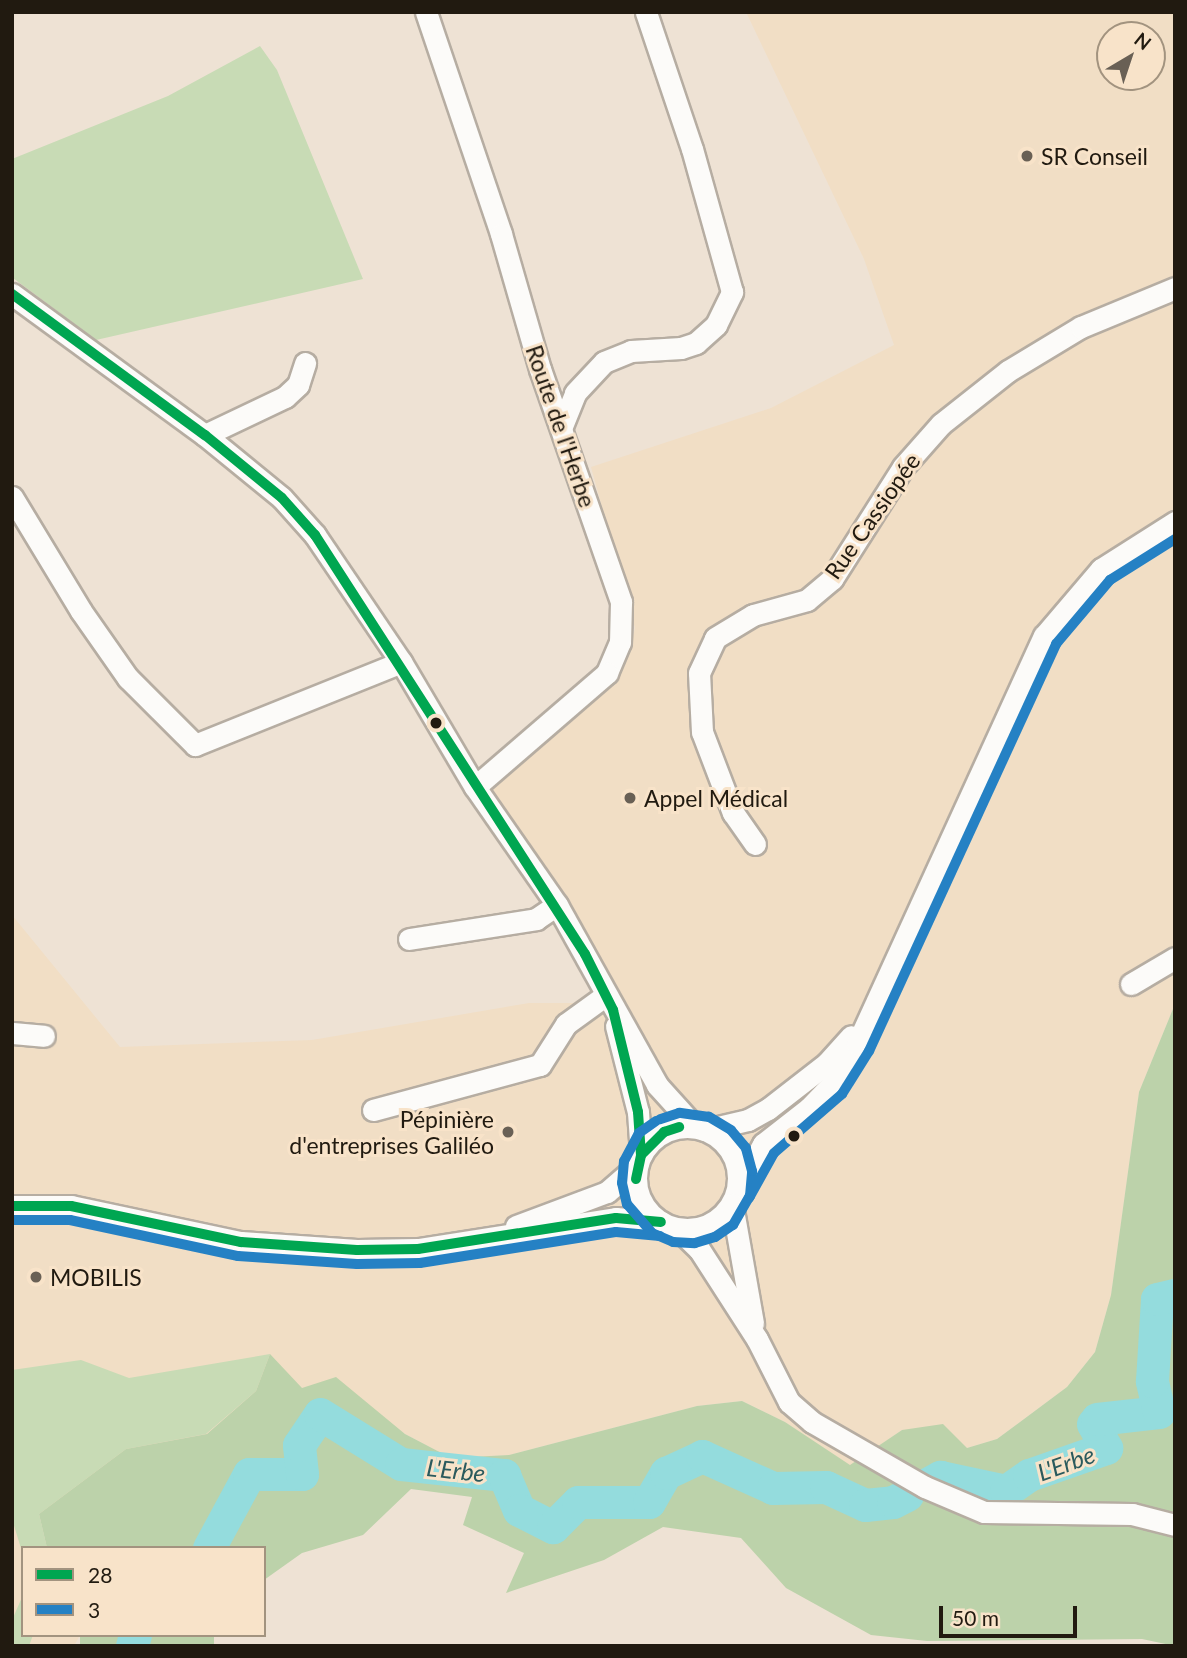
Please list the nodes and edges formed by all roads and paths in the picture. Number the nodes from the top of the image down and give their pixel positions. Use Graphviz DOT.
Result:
graph roads {
  1 [pos="426,12"];
  2 [pos="646,12"];
  3 [pos="1175,288"];
  4 [pos="12,294"];
  5 [pos="305,363"];
  6 [pos="540,369"];
  7 [pos="575,393"];
  8 [pos="562,426"];
  9 [pos="205,435"];
  10 [pos="12,497"];
  11 [pos="1175,522"];
  12 [pos="401,662"];
  13 [pos="475,786"];
  14 [pos="755,844"];
  15 [pos="557,905"];
  16 [pos="410,939"];
  17 [pos="1175,958"];
  18 [pos="1131,984"];
  19 [pos="609,1003"];
  20 [pos="869,1012"];
  21 [pos="12,1033"];
  22 [pos="44,1036"];
  23 [pos="373,1110"];
  24 [pos="700,1129"];
  25 [pos="639,1160"];
  26 [pos="734,1197"];
  27 [pos="12,1206"];
  28 [pos="669,1225"];
  29 [pos="482,1240"];
  30 [pos="757,1339"];
  31 [pos="1175,1525"];
  1 -- 6 [label="street, Route de l'Herbe"];
  2 -- 7 [label="street"];
  3 -- 14 [label="street, Rue Cassiopée"];
  4 -- 9 [label="street"];
  5 -- 9 [label="street"];
  6 -- 7 [label="street"];
  6 -- 8 [label="street, Route de l'Herbe"];
  7 -- 8 [label="street"];
  8 -- 13 [label="street, Route de l'Herbe"];
  9 -- 12 [label="street"];
  10 -- 12 [label="street"];
  11 -- 20 [label="street"];
  12 -- 13 [label="street"];
  13 -- 15 [label="street"];
  15 -- 16 [label="street"];
  15 -- 19 [label="street"];
  17 -- 18 [label="street"];
  19 -- 23 [label="street"];
  19 -- 24 [label="street"];
  19 -- 25 [label="street"];
  20 -- 24 [label="street"];
  20 -- 26 [label="street"];
  21 -- 22 [label="street"];
  24 -- 25 [label="street"];
  24 -- 26 [label="street"];
  25 -- 28 [label="street"];
  25 -- 29 [label="street"];
  26 -- 28 [label="street"];
  26 -- 30 [label="street"];
  27 -- 29 [label="street"];
  28 -- 29 [label="street"];
  28 -- 30 [label="street"];
  30 -- 31 [label="street"];
}
